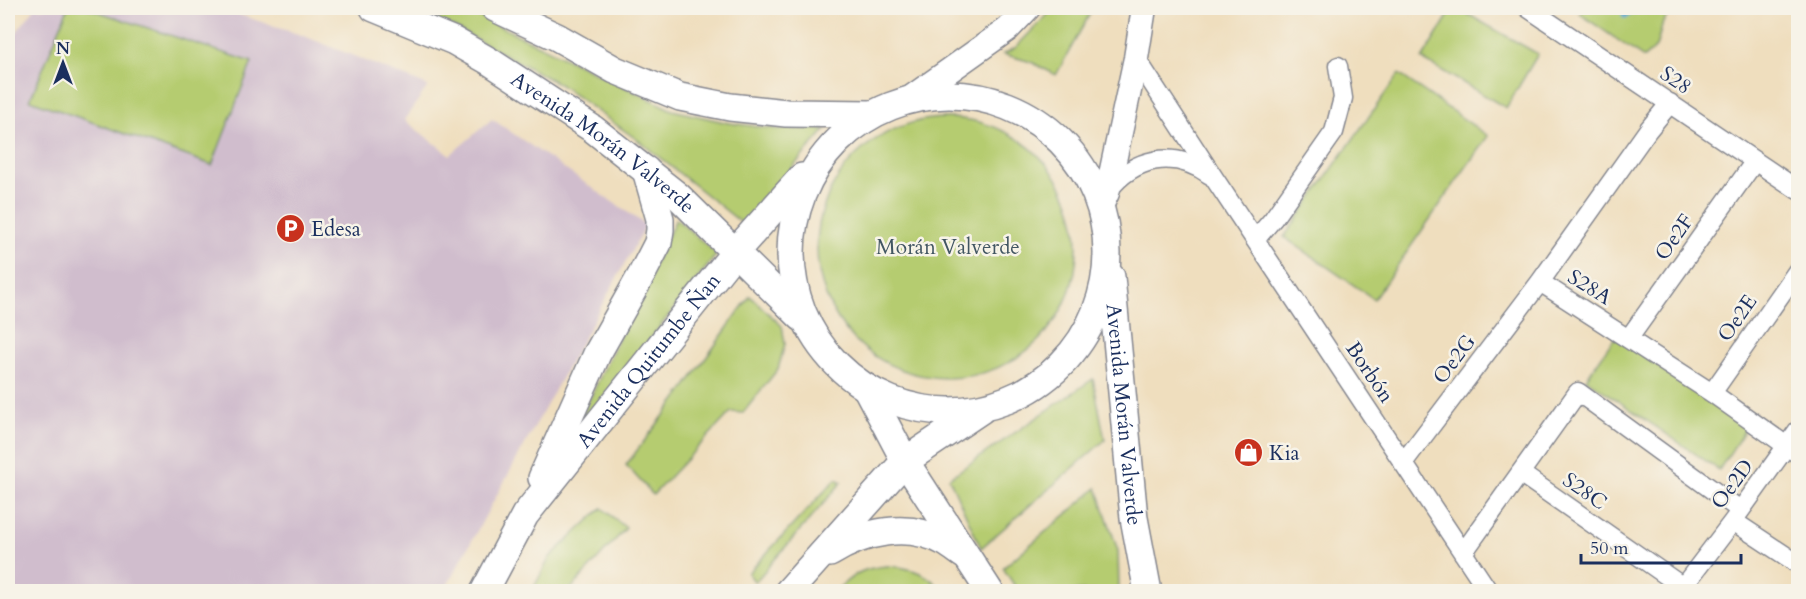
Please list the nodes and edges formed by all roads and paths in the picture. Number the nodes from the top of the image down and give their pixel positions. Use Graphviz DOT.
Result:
graph roads {
  1 [pos="374,8"];
  2 [pos="495,8"];
  3 [pos="1028,8"];
  4 [pos="1144,8"];
  5 [pos="1528,8"];
  6 [pos="1136,58"];
  7 [pos="1338,66"];
  8 [pos="912,97"];
  9 [pos="1670,103"];
  10 [pos="872,114"];
  11 [pos="833,143"];
  12 [pos="1755,161"];
  13 [pos="646,170"];
  14 [pos="1214,178"];
  15 [pos="1798,190"];
  16 [pos="1104,199"];
  17 [pos="1108,238"];
  18 [pos="1255,240"];
  19 [pos="735,252"];
  20 [pos="1798,270"];
  21 [pos="1540,282"];
  22 [pos="804,320"];
  23 [pos="1629,338"];
  24 [pos="867,389"];
  25 [pos="1712,393"];
  26 [pos="984,408"];
  27 [pos="1798,430"];
  28 [pos="1793,450"];
  29 [pos="905,461"];
  30 [pos="1403,463"];
  31 [pos="1520,473"];
  32 [pos="525,514"];
  33 [pos="1737,515"];
  34 [pos="1463,553"];
  35 [pos="968,558"];
  36 [pos="1798,564"];
  37 [pos="810,566"];
  38 [pos="1681,589"];
  39 [pos="484,591"];
  40 [pos="788,591"];
  41 [pos="990,591"];
  42 [pos="1148,591"];
  43 [pos="1488,591"];
  1 -- 13 [label="main road, Avenida Morán Valverde"];
  2 -- 10 [label="main road"];
  3 -- 8 [label="main road"];
  4 -- 6 [label="main road"];
  5 -- 9 [label="street, S28"];
  6 -- 14 [label="street, Borbón"];
  6 -- 16 [label="main road"];
  7 -- 18 [label="street"];
  8 -- 10 [label="main road"];
  8 -- 16 [label="main road"];
  9 -- 12 [label="street, S28"];
  9 -- 21 [label="street, S28A"];
  10 -- 11 [label="main road"];
  11 -- 19 [label="main road, Avenida Quitumbe Ñan"];
  11 -- 22 [label="main road"];
  12 -- 15 [label="street, S28"];
  12 -- 23 [label="street, Oe2F"];
  13 -- 19 [label="main road, Avenida Morán Valverde"];
  13 -- 32 [label="main road"];
  14 -- 16 [label="street, Borbón"];
  14 -- 18 [label="street, Borbón"];
  16 -- 17 [label="main road"];
  17 -- 26 [label="main road"];
  17 -- 42 [label="main road, Avenida Morán Valverde"];
  18 -- 30 [label="street, Borbón"];
  19 -- 22 [label="main road, Avenida Morán Valverde"];
  19 -- 32 [label="main road, Avenida Quitumbe Ñan"];
  20 -- 25 [label="street, Oe2E"];
  21 -- 23 [label="street, S28A"];
  21 -- 30 [label="street, Oe2G"];
  22 -- 24 [label="main road"];
  23 -- 25 [label="street, S28A"];
  24 -- 26 [label="main road"];
  24 -- 29 [label="main road"];
  25 -- 28 [label="street, S28A"];
  26 -- 29 [label="main road"];
  27 -- 28 [label="street, Oe2D"];
  28 -- 33 [label="street, Oe2D"];
  29 -- 35 [label="main road"];
  29 -- 37 [label="main road"];
  30 -- 34 [label="street, Borbón"];
  31 -- 33 [label="street"];
  31 -- 34 [label="street"];
  31 -- 38 [label="street, S28C"];
  32 -- 39 [label="main road, Avenida Quitumbe Ñan"];
  33 -- 36 [label="street"];
  33 -- 38 [label="street, Oe2D"];
  34 -- 43 [label="street, Borbón"];
  35 -- 37 [label="main road"];
  35 -- 41 [label="main road"];
  37 -- 40 [label="main road"];
}
